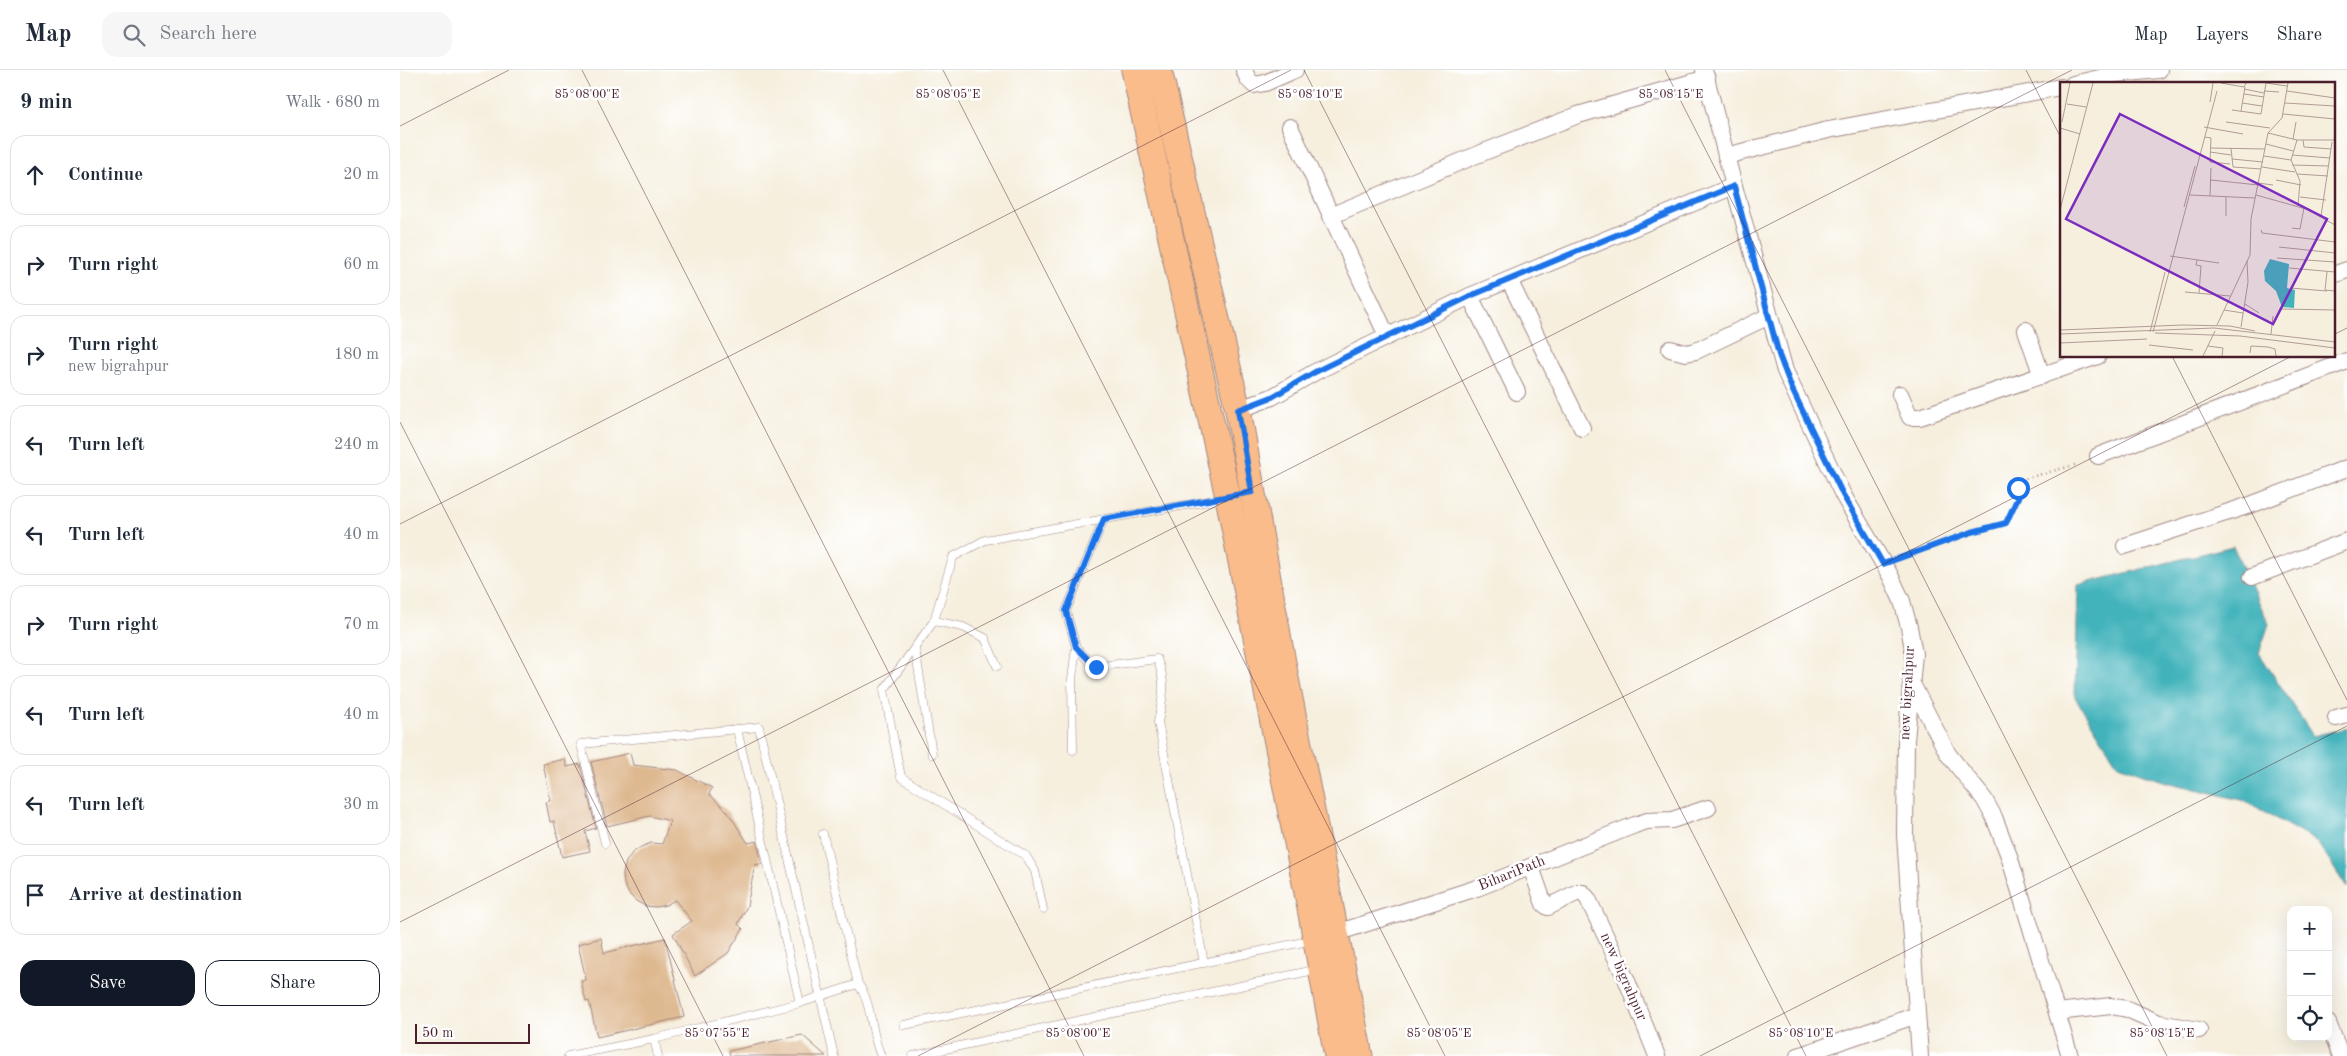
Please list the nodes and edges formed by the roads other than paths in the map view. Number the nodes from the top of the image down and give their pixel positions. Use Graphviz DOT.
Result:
graph roads {
  1 [pos="1244,70"];
  2 [pos="1295,70"];
  3 [pos="2159,70"];
  4 [pos="1706,74"];
  5 [pos="1161,77"];
  6 [pos="2082,78"];
  7 [pos="2138,78"];
  8 [pos="1136,80"];
  9 [pos="2060,86"];
  10 [pos="1290,127"];
  11 [pos="1726,156"];
  12 [pos="1734,186"];
  13 [pos="1330,216"];
  14 [pos="2347,270"];
  15 [pos="2334,275"];
  16 [pos="1510,280"];
  17 [pos="1470,296"];
  18 [pos="1769,316"];
  19 [pos="2026,330"];
  20 [pos="1387,336"];
  21 [pos="1222,344"];
  22 [pos="1196,349"];
  23 [pos="1670,349"];
  24 [pos="2092,358"];
  25 [pos="2347,361"];
  26 [pos="2042,376"];
  27 [pos="1517,392"];
  28 [pos="1900,394"];
  29 [pos="1238,410"];
  30 [pos="1582,428"];
  31 [pos="2098,456"];
  32 [pos="2347,468"];
  33 [pos="1240,495"];
  34 [pos="1104,519"];
  35 [pos="2347,541"];
  36 [pos="2125,546"];
  37 [pos="2252,577"];
  38 [pos="934,622"];
  39 [pos="1076,647"];
  40 [pos="915,648"];
  41 [pos="997,666"];
  42 [pos="1912,684"];
  43 [pos="737,729"];
  44 [pos="1073,750"];
  45 [pos="932,754"];
  46 [pos="1708,808"];
  47 [pos="823,834"];
  48 [pos="605,843"];
  49 [pos="1531,867"];
  50 [pos="1043,909"];
  51 [pos="1325,937"];
  52 [pos="1204,963"];
  53 [pos="1320,968"];
  54 [pos="858,984"];
  55 [pos="820,998"];
  56 [pos="800,1003"];
  57 [pos="2057,1012"];
  58 [pos="1917,1015"];
  59 [pos="904,1025"];
  60 [pos="2199,1030"];
  61 [pos="2332,1033"];
  62 [pos="654,1039"];
  63 [pos="568,1056"];
  64 [pos="658,1056"];
  65 [pos="834,1056"];
  66 [pos="881,1056"];
  67 [pos="913,1056"];
  68 [pos="1337,1056"];
  69 [pos="1360,1056"];
  70 [pos="1657,1056"];
  71 [pos="1798,1056"];
  72 [pos="1920,1056"];
  73 [pos="2070,1056"];
  74 [pos="2341,1056"];
  1 -- 2 [label="street"];
  3 -- 7 [label="street"];
  4 -- 11 [label="street, new bigrahpur"];
  4 -- 13 [label="street"];
  5 -- 8 [label="main road"];
  5 -- 21 [label="main road"];
  6 -- 7 [label="street"];
  8 -- 22 [label="main road"];
  9 -- 11 [label="street"];
  10 -- 13 [label="street"];
  11 -- 12 [label="street, new bigrahpur"];
  12 -- 16 [label="street"];
  12 -- 18 [label="street, new bigrahpur"];
  13 -- 20 [label="street"];
  14 -- 15 [label="street"];
  16 -- 17 [label="street"];
  16 -- 30 [label="street"];
  17 -- 20 [label="street"];
  17 -- 27 [label="street"];
  18 -- 23 [label="street"];
  18 -- 42 [label="street, new bigrahpur"];
  19 -- 26 [label="street"];
  20 -- 29 [label="street"];
  21 -- 22 [label="main road"];
  21 -- 29 [label="main road"];
  22 -- 33 [label="main road"];
  24 -- 26 [label="street"];
  25 -- 31 [label="street"];
  26 -- 28 [label="street"];
  29 -- 33 [label="main road"];
  32 -- 36 [label="street"];
  33 -- 34 [label="lane"];
  33 -- 51 [label="main road"];
  34 -- 38 [label="lane"];
  34 -- 39 [label="lane"];
  35 -- 37 [label="street"];
  38 -- 40 [label="lane"];
  38 -- 41 [label="lane"];
  39 -- 44 [label="lane"];
  39 -- 52 [label="lane"];
  40 -- 45 [label="lane"];
  40 -- 50 [label="lane"];
  42 -- 57 [label="street"];
  42 -- 58 [label="street, new bigrahpur"];
  43 -- 48 [label="lane"];
  43 -- 55 [label="lane"];
  43 -- 56 [label="lane"];
  46 -- 49 [label="street, BihariPath"];
  47 -- 54 [label="lane"];
  49 -- 51 [label="street, BihariPath"];
  49 -- 70 [label="street, new bigrahpur"];
  51 -- 52 [label="lane"];
  51 -- 53 [label="main road"];
  51 -- 69 [label="main road"];
  52 -- 59 [label="lane"];
  53 -- 67 [label="lane"];
  53 -- 68 [label="main road"];
  54 -- 55 [label="lane"];
  54 -- 66 [label="lane"];
  55 -- 56 [label="lane"];
  55 -- 65 [label="lane"];
  56 -- 62 [label="lane"];
  57 -- 60 [label="street"];
  57 -- 73 [label="street"];
  58 -- 71 [label="street"];
  58 -- 72 [label="street, new bigrahpur"];
  61 -- 74 [label="street"];
  62 -- 63 [label="lane"];
  62 -- 64 [label="lane"];
}
